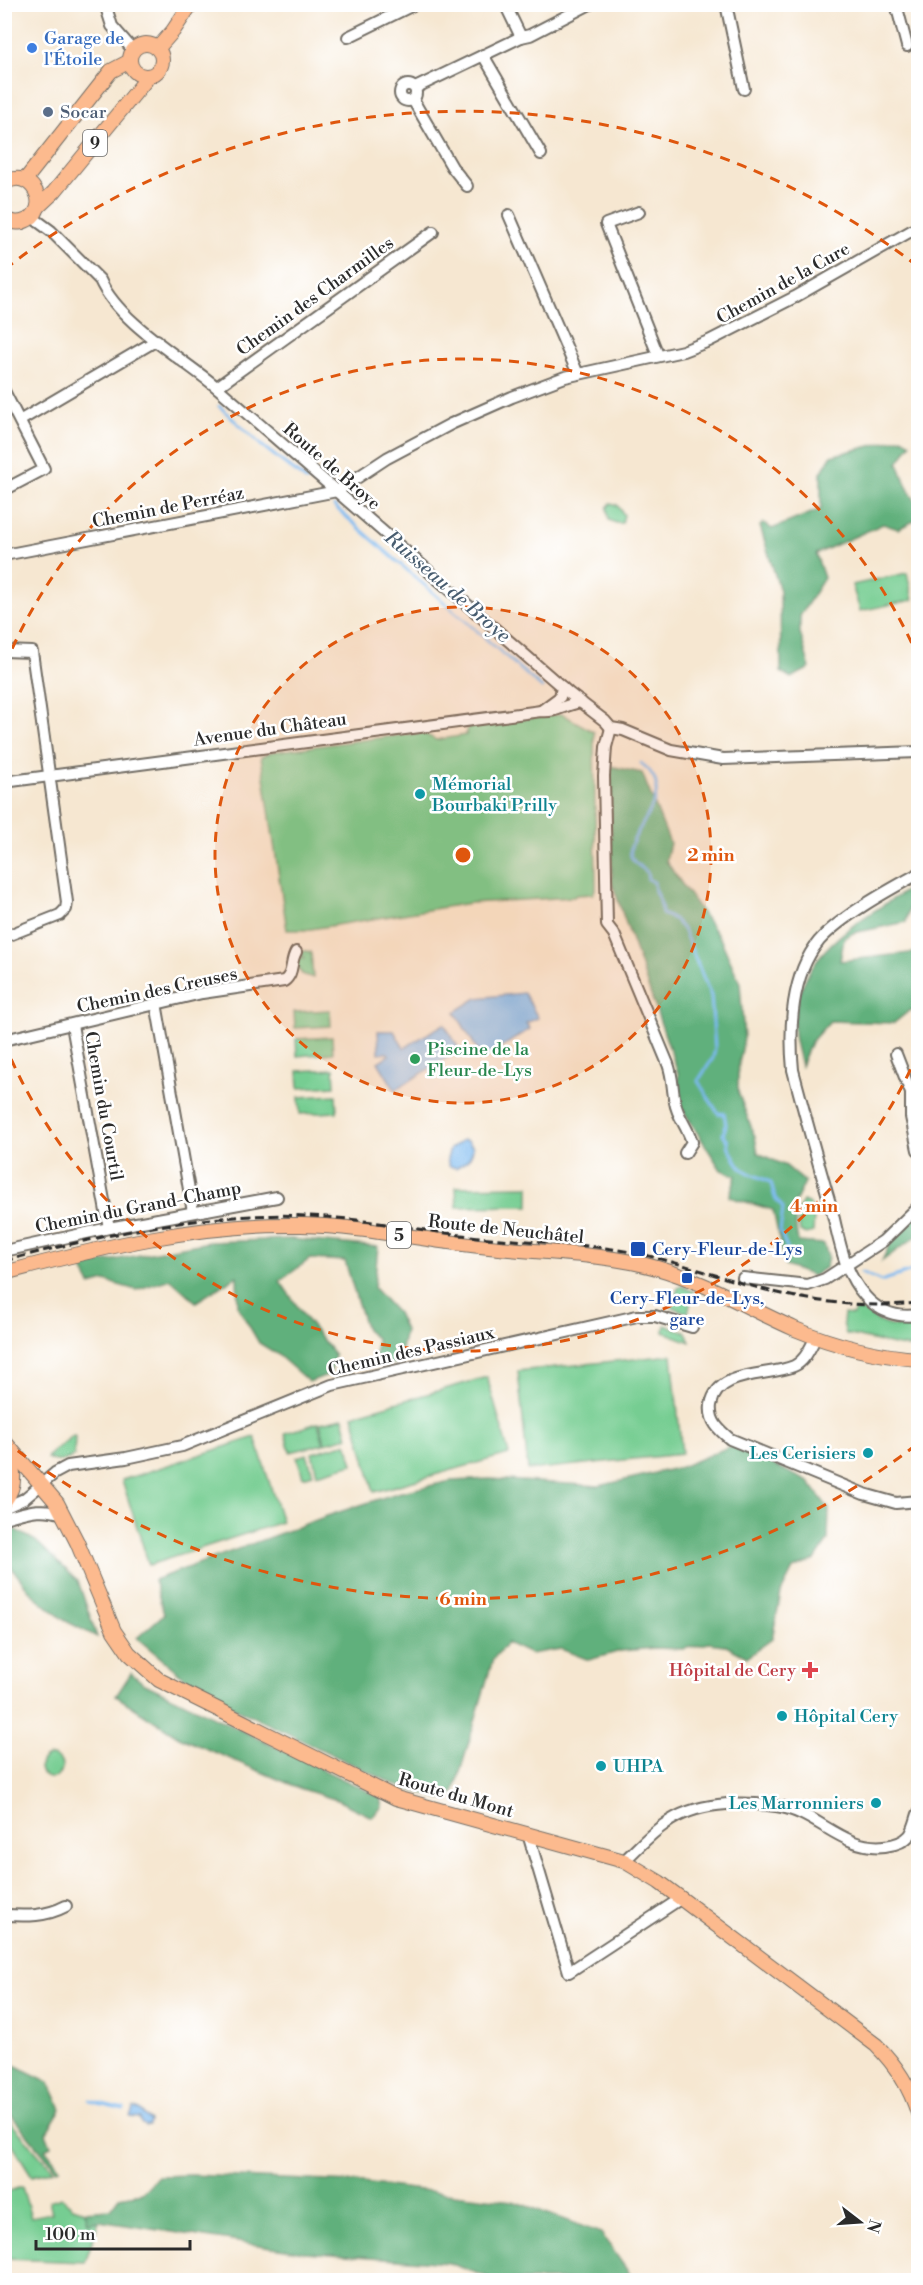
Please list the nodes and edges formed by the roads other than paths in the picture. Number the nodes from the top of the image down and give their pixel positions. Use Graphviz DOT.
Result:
graph roads {
  1 [pos="105,4"];
  2 [pos="191,4"];
  3 [pos="415,4"];
  4 [pos="505,4"];
  5 [pos="590,4"];
  6 [pos="726,4"];
  7 [pos="896,4"];
  8 [pos="348,37"];
  9 [pos="521,37"];
  10 [pos="907,46"];
  11 [pos="158,48"];
  12 [pos="131,55"];
  13 [pos="483,56"];
  14 [pos="149,76"];
  15 [pos="744,89"];
  16 [pos="541,154"];
  17 [pos="25,180"];
  18 [pos="4,184"];
  19 [pos="466,186"];
  20 [pos="35,212"];
  21 [pos="639,212"];
  22 [pos="508,215"];
  23 [pos="4,218"];
  24 [pos="918,227"];
  25 [pos="433,232"];
  26 [pos="156,340"];
  27 [pos="658,355"];
  28 [pos="578,374"];
  29 [pos="217,387"];
  30 [pos="4,392"];
  31 [pos="21,420"];
  32 [pos="4,490"];
  33 [pos="337,491"];
  34 [pos="4,555"];
  35 [pos="4,651"];
  36 [pos="562,687"];
  37 [pos="581,702"];
  38 [pos="541,711"];
  39 [pos="611,728"];
  40 [pos="918,752"];
  41 [pos="48,777"];
  42 [pos="4,782"];
  43 [pos="918,873"];
  44 [pos="4,937"];
  45 [pos="296,952"];
  46 [pos="156,1003"];
  47 [pos="72,1025"];
  48 [pos="4,1040"];
  49 [pos="896,1054"];
  50 [pos="918,1150"];
  51 [pos="685,1154"];
  52 [pos="277,1197"];
  53 [pos="918,1207"];
  54 [pos="193,1212"];
  55 [pos="109,1228"];
  56 [pos="4,1251"];
  57 [pos="846,1267"];
  58 [pos="4,1273"];
  59 [pos="743,1278"];
  60 [pos="918,1316"];
  61 [pos="693,1327"];
  62 [pos="816,1337"];
  63 [pos="918,1359"];
  64 [pos="4,1442"];
  65 [pos="42,1483"];
  66 [pos="4,1502"];
  67 [pos="918,1502"];
  68 [pos="4,1508"];
  69 [pos="63,1514"];
  70 [pos="4,1518"];
  71 [pos="918,1814"];
  72 [pos="528,1834"];
  73 [pos="914,1839"];
  74 [pos="624,1861"];
  75 [pos="680,1899"];
  76 [pos="66,1906"];
  77 [pos="4,1915"];
  78 [pos="918,2113"];
  1 -- 12 [label="street"];
  2 -- 11 [label="main road"];
  3 -- 8 [label="street"];
  4 -- 9 [label="street"];
  5 -- 9 [label="street"];
  6 -- 15 [label="street"];
  7 -- 10 [label="street"];
  9 -- 13 [label="street"];
  11 -- 12 [label="main road, 9"];
  11 -- 14 [label="main road, 9"];
  12 -- 14 [label="main road"];
  12 -- 17 [label="main road, 9"];
  13 -- 16 [label="street"];
  13 -- 19 [label="street"];
  14 -- 20 [label="main road, 9"];
  17 -- 18 [label="main road"];
  17 -- 20 [label="main road"];
  20 -- 23 [label="main road"];
  20 -- 26 [label="street, Route de Broye"];
  21 -- 27 [label="street"];
  22 -- 28 [label="street"];
  24 -- 27 [label="street, Chemin de la Cure"];
  25 -- 29 [label="street, Chemin des Charmilles"];
  26 -- 29 [label="street, Route de Broye"];
  26 -- 31 [label="street"];
  27 -- 28 [label="street, Chemin de la Cure"];
  28 -- 33 [label="street, Chemin de la Cure"];
  29 -- 33 [label="street, Route de Broye"];
  30 -- 31 [label="street"];
  31 -- 32 [label="street"];
  33 -- 34 [label="street, Chemin de Perréaz"];
  33 -- 36 [label="street, Route de Broye"];
  35 -- 41 [label="street"];
  36 -- 37 [label="street, Route de Broye"];
  36 -- 38 [label="street"];
  37 -- 38 [label="street, Avenue du Château"];
  37 -- 39 [label="street, Route de Broye"];
  38 -- 41 [label="street, Avenue du Château"];
  39 -- 40 [label="street, Route de Broye"];
  39 -- 51 [label="street"];
  41 -- 42 [label="street, Avenue du Château"];
  41 -- 44 [label="street"];
  43 -- 57 [label="street"];
  45 -- 46 [label="street, Chemin des Creuses"];
  46 -- 47 [label="street, Chemin des Creuses"];
  46 -- 54 [label="street"];
  47 -- 48 [label="street, Chemin des Creuses"];
  47 -- 55 [label="street, Chemin du Courtil"];
  49 -- 50 [label="street"];
  52 -- 54 [label="street, Chemin du Grand-Champ"];
  53 -- 57 [label="street"];
  54 -- 55 [label="street, Chemin du Grand-Champ"];
  55 -- 56 [label="street, Chemin du Grand-Champ"];
  57 -- 59 [label="street"];
  57 -- 60 [label="street"];
  58 -- 62 [label="main road, Route de Neuchâtel / 5"];
  61 -- 65 [label="street, Chemin des Passiaux"];
  62 -- 63 [label="main road, Route de Neuchâtel / 5"];
  62 -- 67 [label="street"];
  64 -- 65 [label="main road, Route du Mont"];
  64 -- 66 [label="main road"];
  65 -- 68 [label="street, Chemin des Passiaux"];
  65 -- 69 [label="main road, Route du Mont"];
  69 -- 70 [label="street"];
  69 -- 72 [label="main road, Route du Mont"];
  71 -- 73 [label="street"];
  72 -- 74 [label="main road, Route du Mont"];
  72 -- 75 [label="street"];
  73 -- 74 [label="street"];
  74 -- 75 [label="main road, Route du Mont"];
  75 -- 78 [label="main road, Route du Mont"];
  76 -- 77 [label="street"];
}
